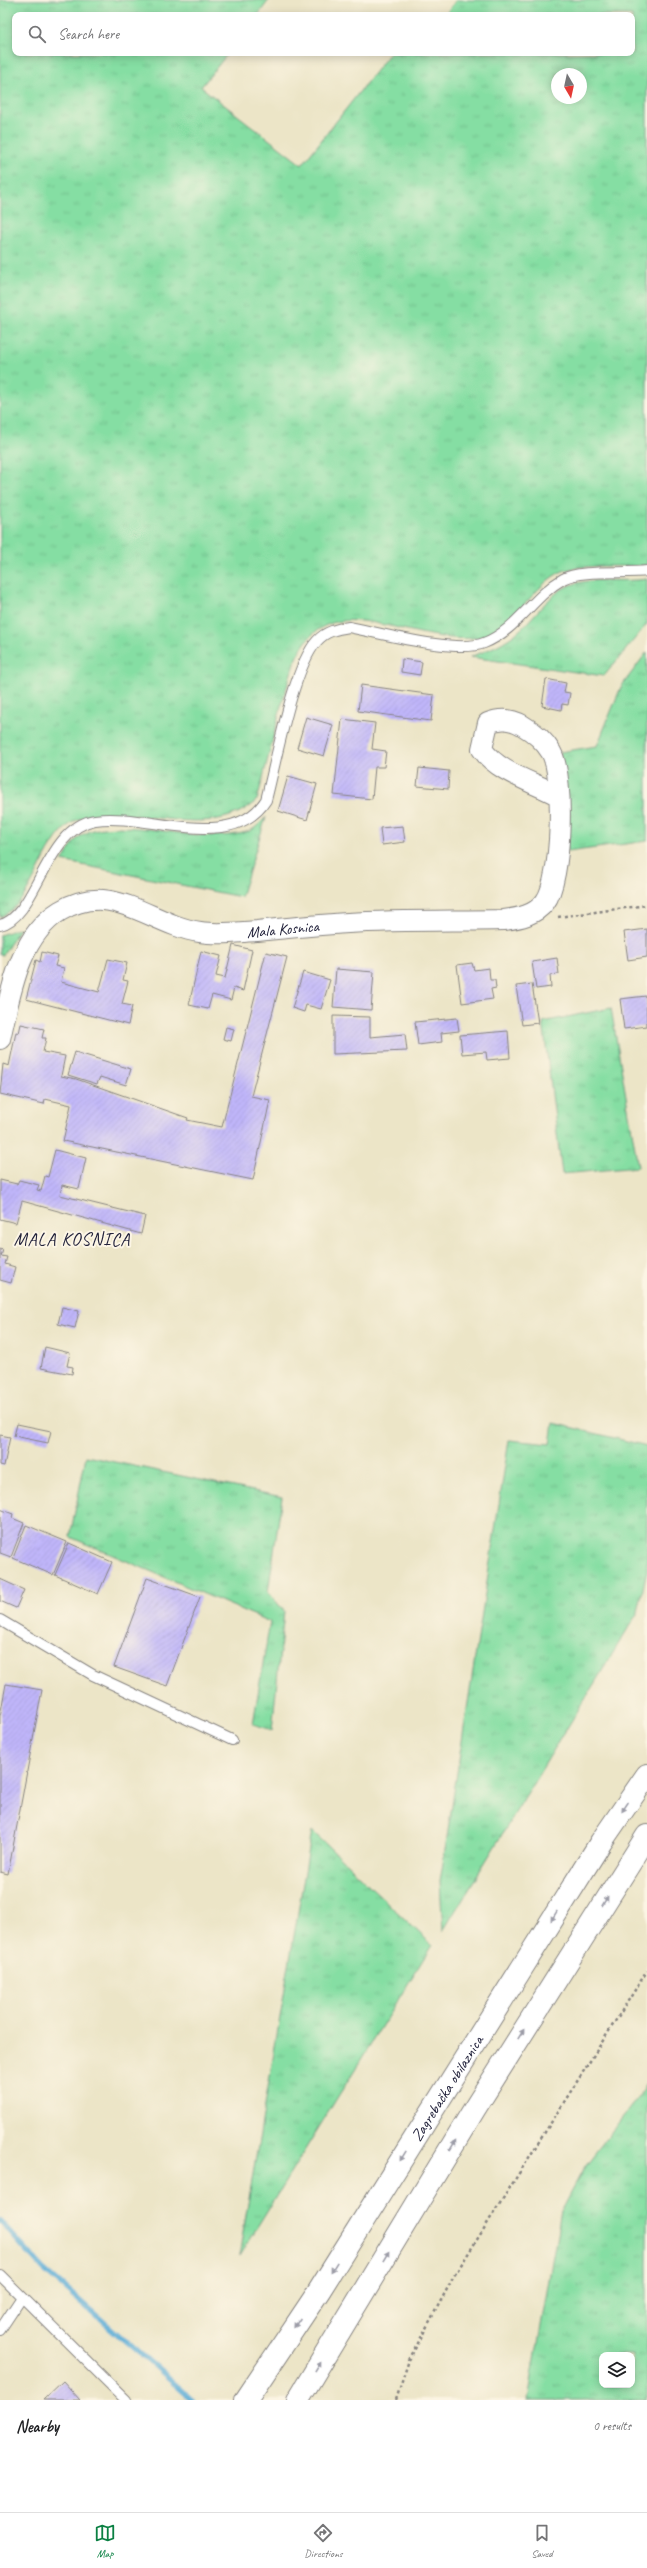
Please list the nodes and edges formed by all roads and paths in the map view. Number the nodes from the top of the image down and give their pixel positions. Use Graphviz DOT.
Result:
graph roads {
  1 [pos="647,571"];
  2 [pos="559,796"];
  3 [pos="647,905"];
  4 [pos="523,918"];
  5 [pos="0,925"];
  6 [pos="0,1039"];
  7 [pos="0,1620"];
  8 [pos="232,1740"];
  9 [pos="647,1775"];
  10 [pos="647,1836"];
  11 [pos="647,1971"];
  12 [pos="0,2275"];
  13 [pos="22,2297"];
  14 [pos="0,2330"];
  15 [pos="126,2400"];
  16 [pos="246,2400"];
  17 [pos="298,2400"];
  18 [pos="396,2400"];
  1 -- 5 [label="lane"];
  2 -- 4 [label="street, Mala Kosnica"];
  3 -- 4 [label="path"];
  4 -- 6 [label="street, Mala Kosnica"];
  7 -- 8 [label="lane"];
  9 -- 16 [label="highway, Zagrebačka obilaznica, one-way"];
  17 -- 10 [label="highway, one-way"];
  11 -- 18 [label="path"];
  12 -- 13 [label="lane"];
  13 -- 14 [label="lane"];
  13 -- 15 [label="lane"];
}
